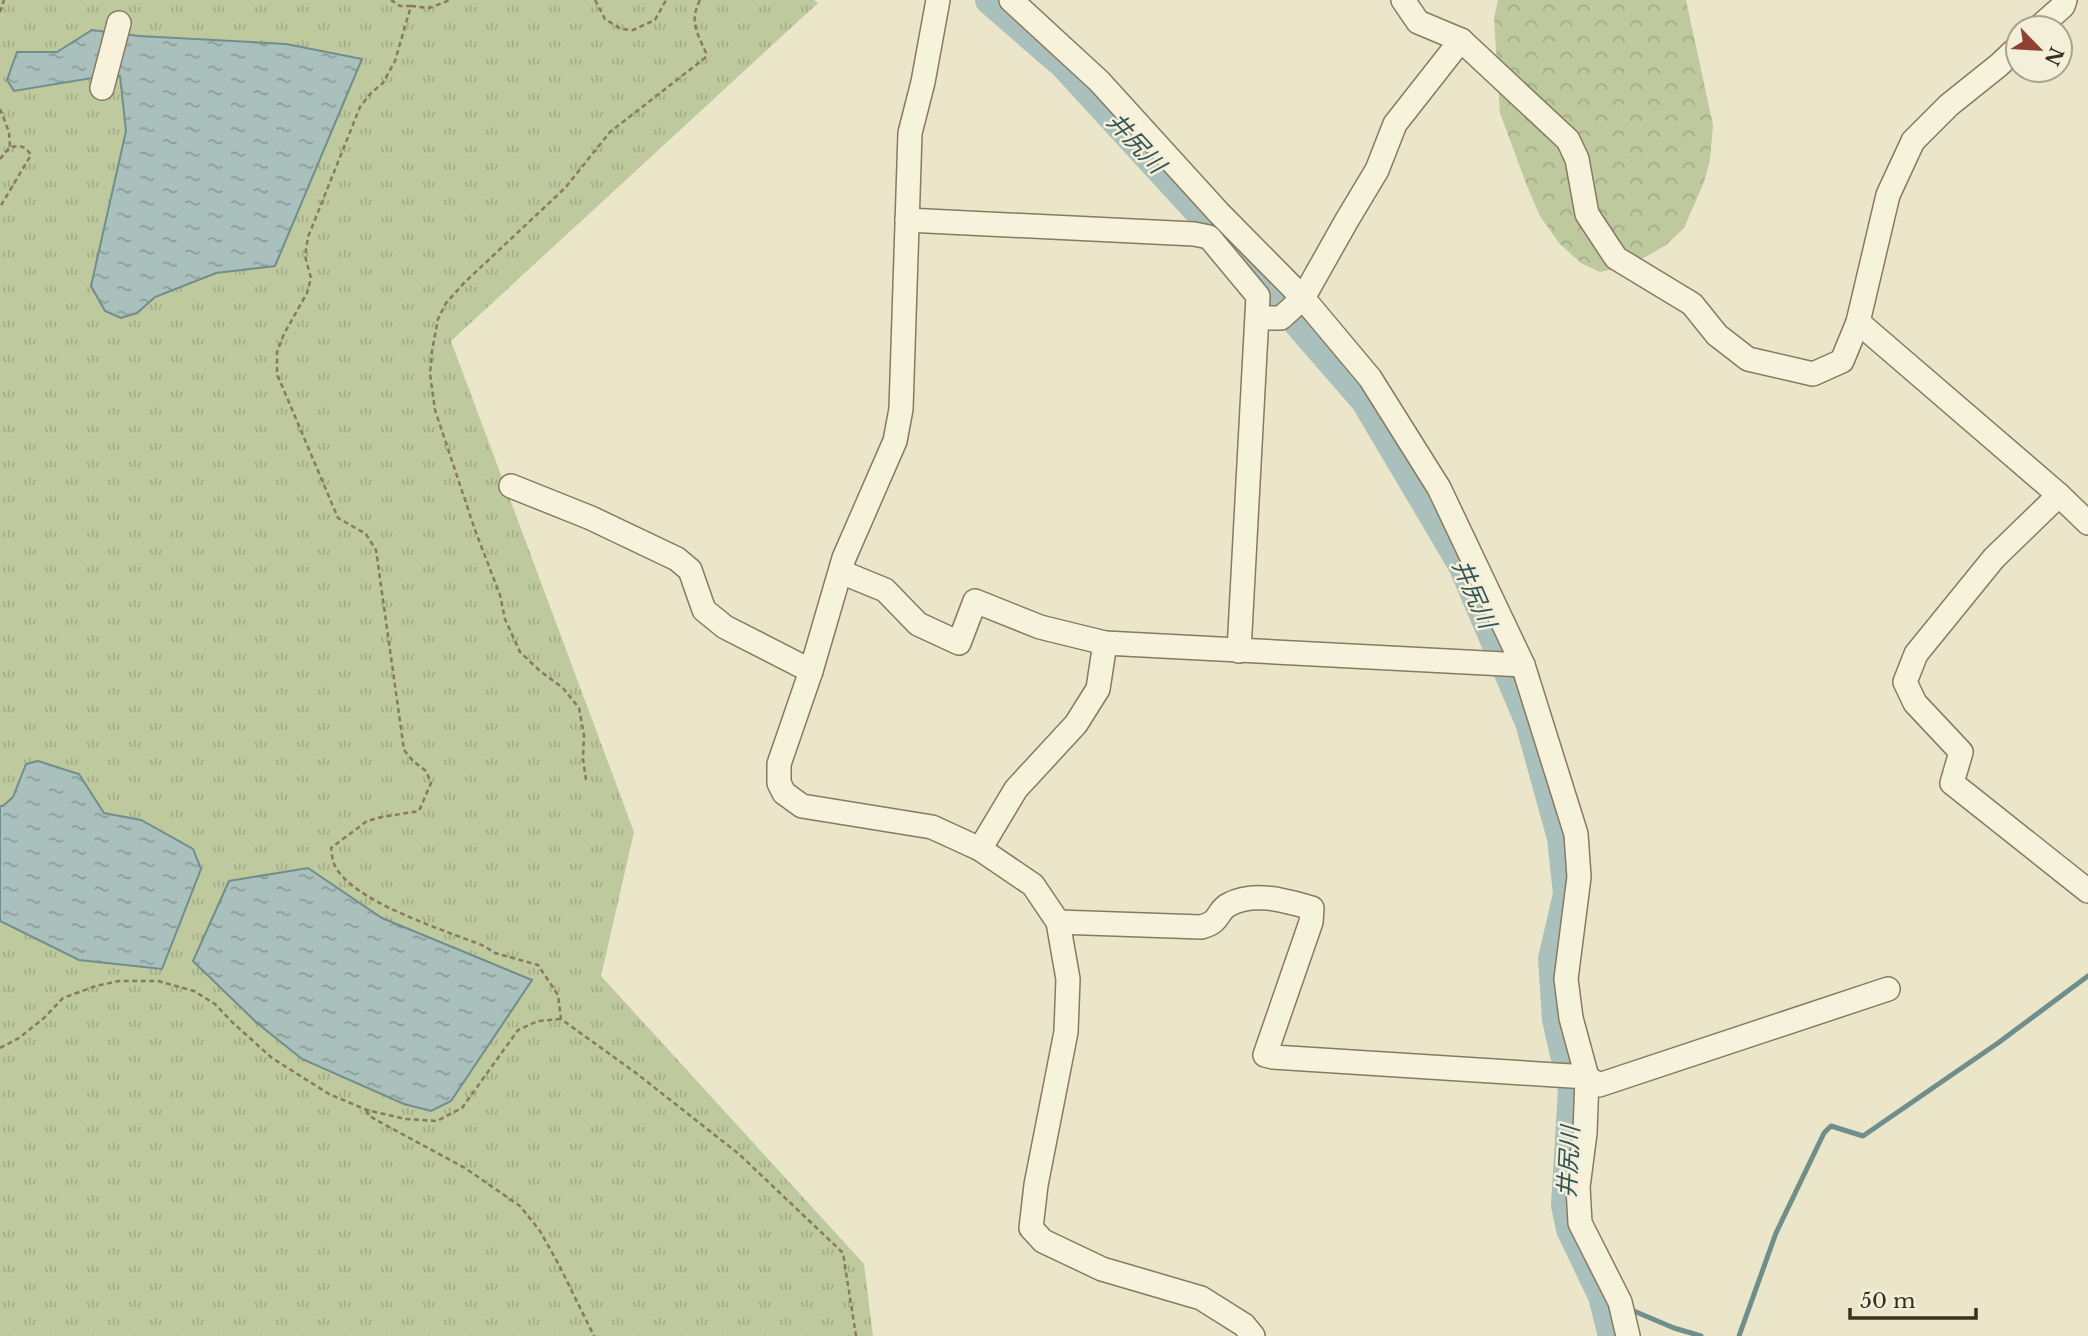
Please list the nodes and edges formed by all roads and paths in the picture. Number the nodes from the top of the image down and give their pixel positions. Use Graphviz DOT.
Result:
graph roads {
  1 [pos="4,0"];
  2 [pos="391,0"];
  3 [pos="450,0"];
  4 [pos="595,0"];
  5 [pos="666,0"];
  6 [pos="700,0"];
  7 [pos="937,0"];
  8 [pos="1011,0"];
  9 [pos="1403,0"];
  10 [pos="2065,0"];
  11 [pos="411,6"];
  12 [pos="0,12"];
  13 [pos="2054,14"];
  14 [pos="119,23"];
  15 [pos="1461,40"];
  16 [pos="2004,60"];
  17 [pos="102,88"];
  18 [pos="0,109"];
  19 [pos="10,146"];
  20 [pos="0,159"];
  21 [pos="0,207"];
  22 [pos="908,220"];
  23 [pos="1303,298"];
  24 [pos="1258,318"];
  25 [pos="1858,322"];
  26 [pos="511,486"];
  27 [pos="2059,495"];
  28 [pos="2088,523"];
  29 [pos="841,572"];
  30 [pos="1105,643"];
  31 [pos="1239,651"];
  32 [pos="1523,665"];
  33 [pos="811,671"];
  34 [pos="586,780"];
  35 [pos="980,849"];
  36 [pos="2088,891"];
  37 [pos="1058,922"];
  38 [pos="1888,989"];
  39 [pos="561,1019"];
  40 [pos="0,1048"];
  41 [pos="1587,1077"];
  42 [pos="367,1110"];
  43 [pos="594,1336"];
  44 [pos="856,1336"];
  45 [pos="1253,1336"];
  46 [pos="1628,1336"];
  1 -- 12 [label="path"];
  2 -- 11 [label="path"];
  3 -- 11 [label="path"];
  4 -- 5 [label="path"];
  6 -- 34 [label="path"];
  7 -- 22 [label="street"];
  8 -- 23 [label="street"];
  9 -- 15 [label="street"];
  10 -- 13 [label="street"];
  11 -- 39 [label="path"];
  14 -- 17 [label="street"];
  15 -- 23 [label="street"];
  15 -- 25 [label="street"];
  16 -- 25 [label="street"];
  18 -- 19 [label="path"];
  19 -- 20 [label="path"];
  19 -- 21 [label="path"];
  22 -- 24 [label="street"];
  22 -- 29 [label="street"];
  23 -- 24 [label="street"];
  23 -- 32 [label="street"];
  24 -- 31 [label="street"];
  25 -- 27 [label="street"];
  26 -- 33 [label="street"];
  27 -- 28 [label="street"];
  27 -- 36 [label="street"];
  29 -- 30 [label="street"];
  29 -- 33 [label="street"];
  30 -- 31 [label="street"];
  30 -- 35 [label="street"];
  31 -- 32 [label="street"];
  32 -- 41 [label="street"];
  33 -- 35 [label="street"];
  35 -- 37 [label="street"];
  37 -- 41 [label="street"];
  37 -- 45 [label="street"];
  38 -- 41 [label="street"];
  39 -- 42 [label="path"];
  39 -- 44 [label="path"];
  40 -- 42 [label="path"];
  41 -- 46 [label="street"];
  42 -- 43 [label="path"];
}
